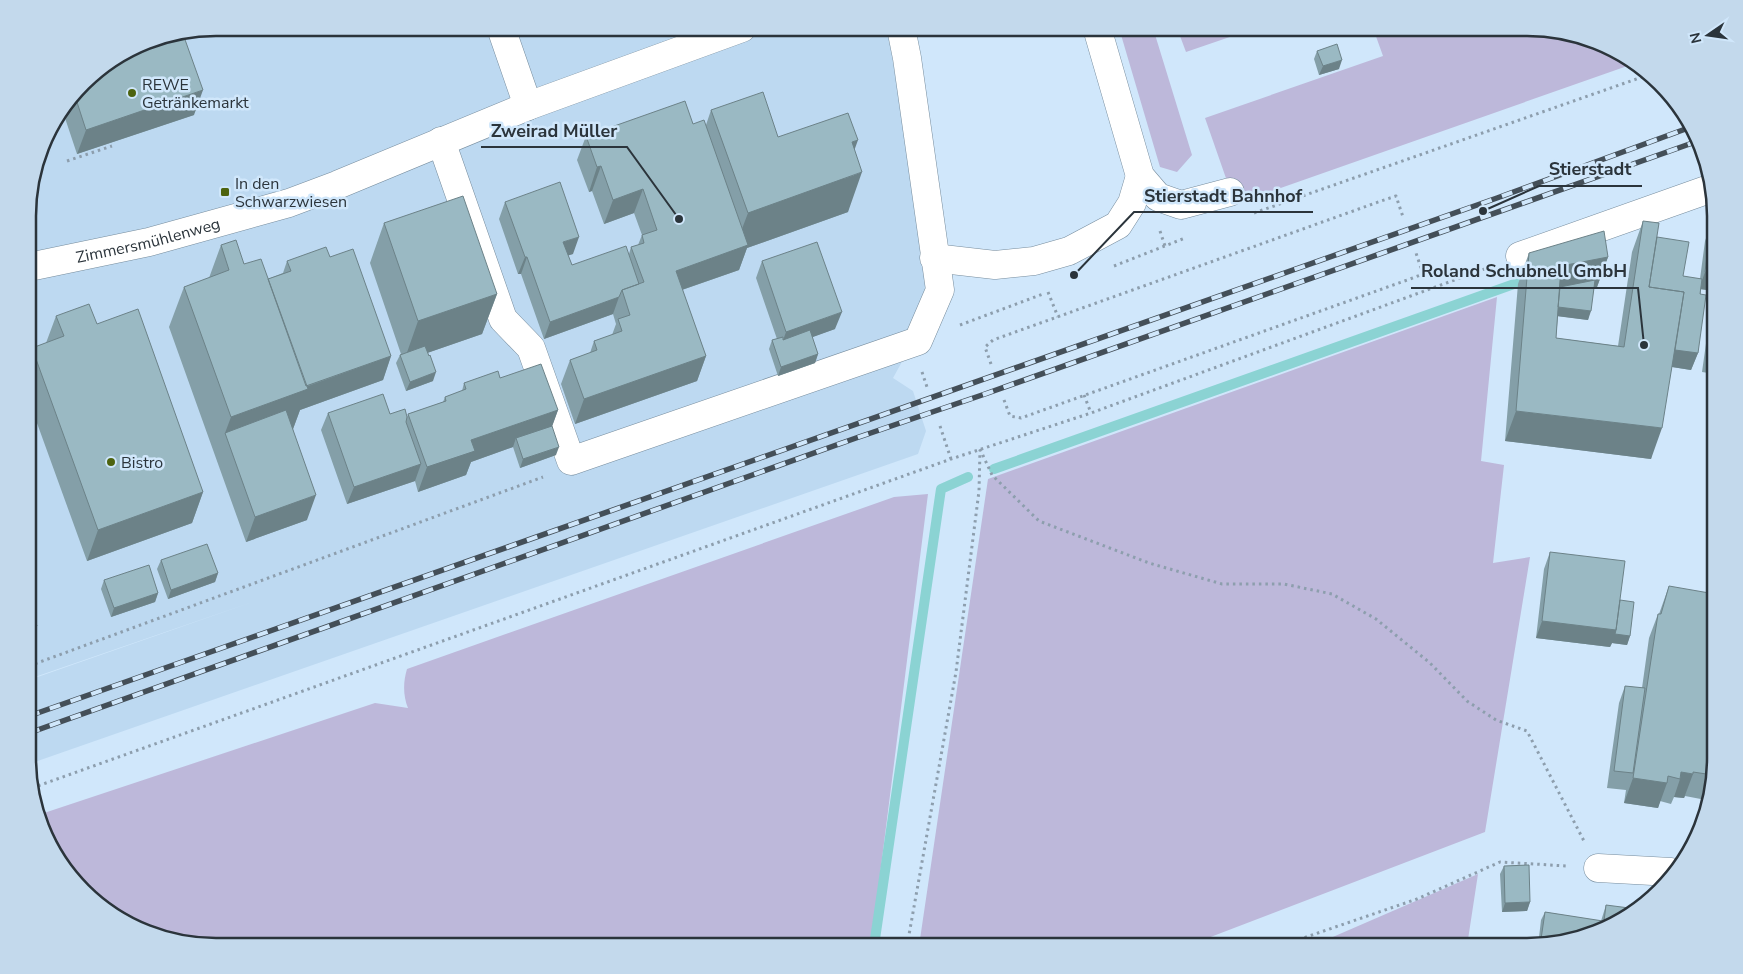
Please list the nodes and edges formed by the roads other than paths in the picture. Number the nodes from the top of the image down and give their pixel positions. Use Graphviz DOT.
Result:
graph roads {
  1 [pos="505,36"];
  2 [pos="720,36"];
  3 [pos="903,36"];
  4 [pos="1098,36"];
  5 [pos="528,106"];
  6 [pos="441,141"];
  7 [pos="1140,176"];
  8 [pos="1705,191"];
  9 [pos="1230,192"];
  10 [pos="1520,256"];
  11 [pos="934,258"];
  12 [pos="36,266"];
  13 [pos="1598,868"];
  14 [pos="1665,872"];
  1 -- 5 [label="street"];
  2 -- 5 [label="street, Zimmersmühlenweg"];
  3 -- 11 [label="street"];
  4 -- 7 [label="street"];
  5 -- 6 [label="street, Zimmersmühlenweg"];
  6 -- 11 [label="street"];
  6 -- 12 [label="street, Zimmersmühlenweg"];
  7 -- 9 [label="street"];
  7 -- 11 [label="street"];
  8 -- 10 [label="street"];
  13 -- 14 [label="street"];
}
